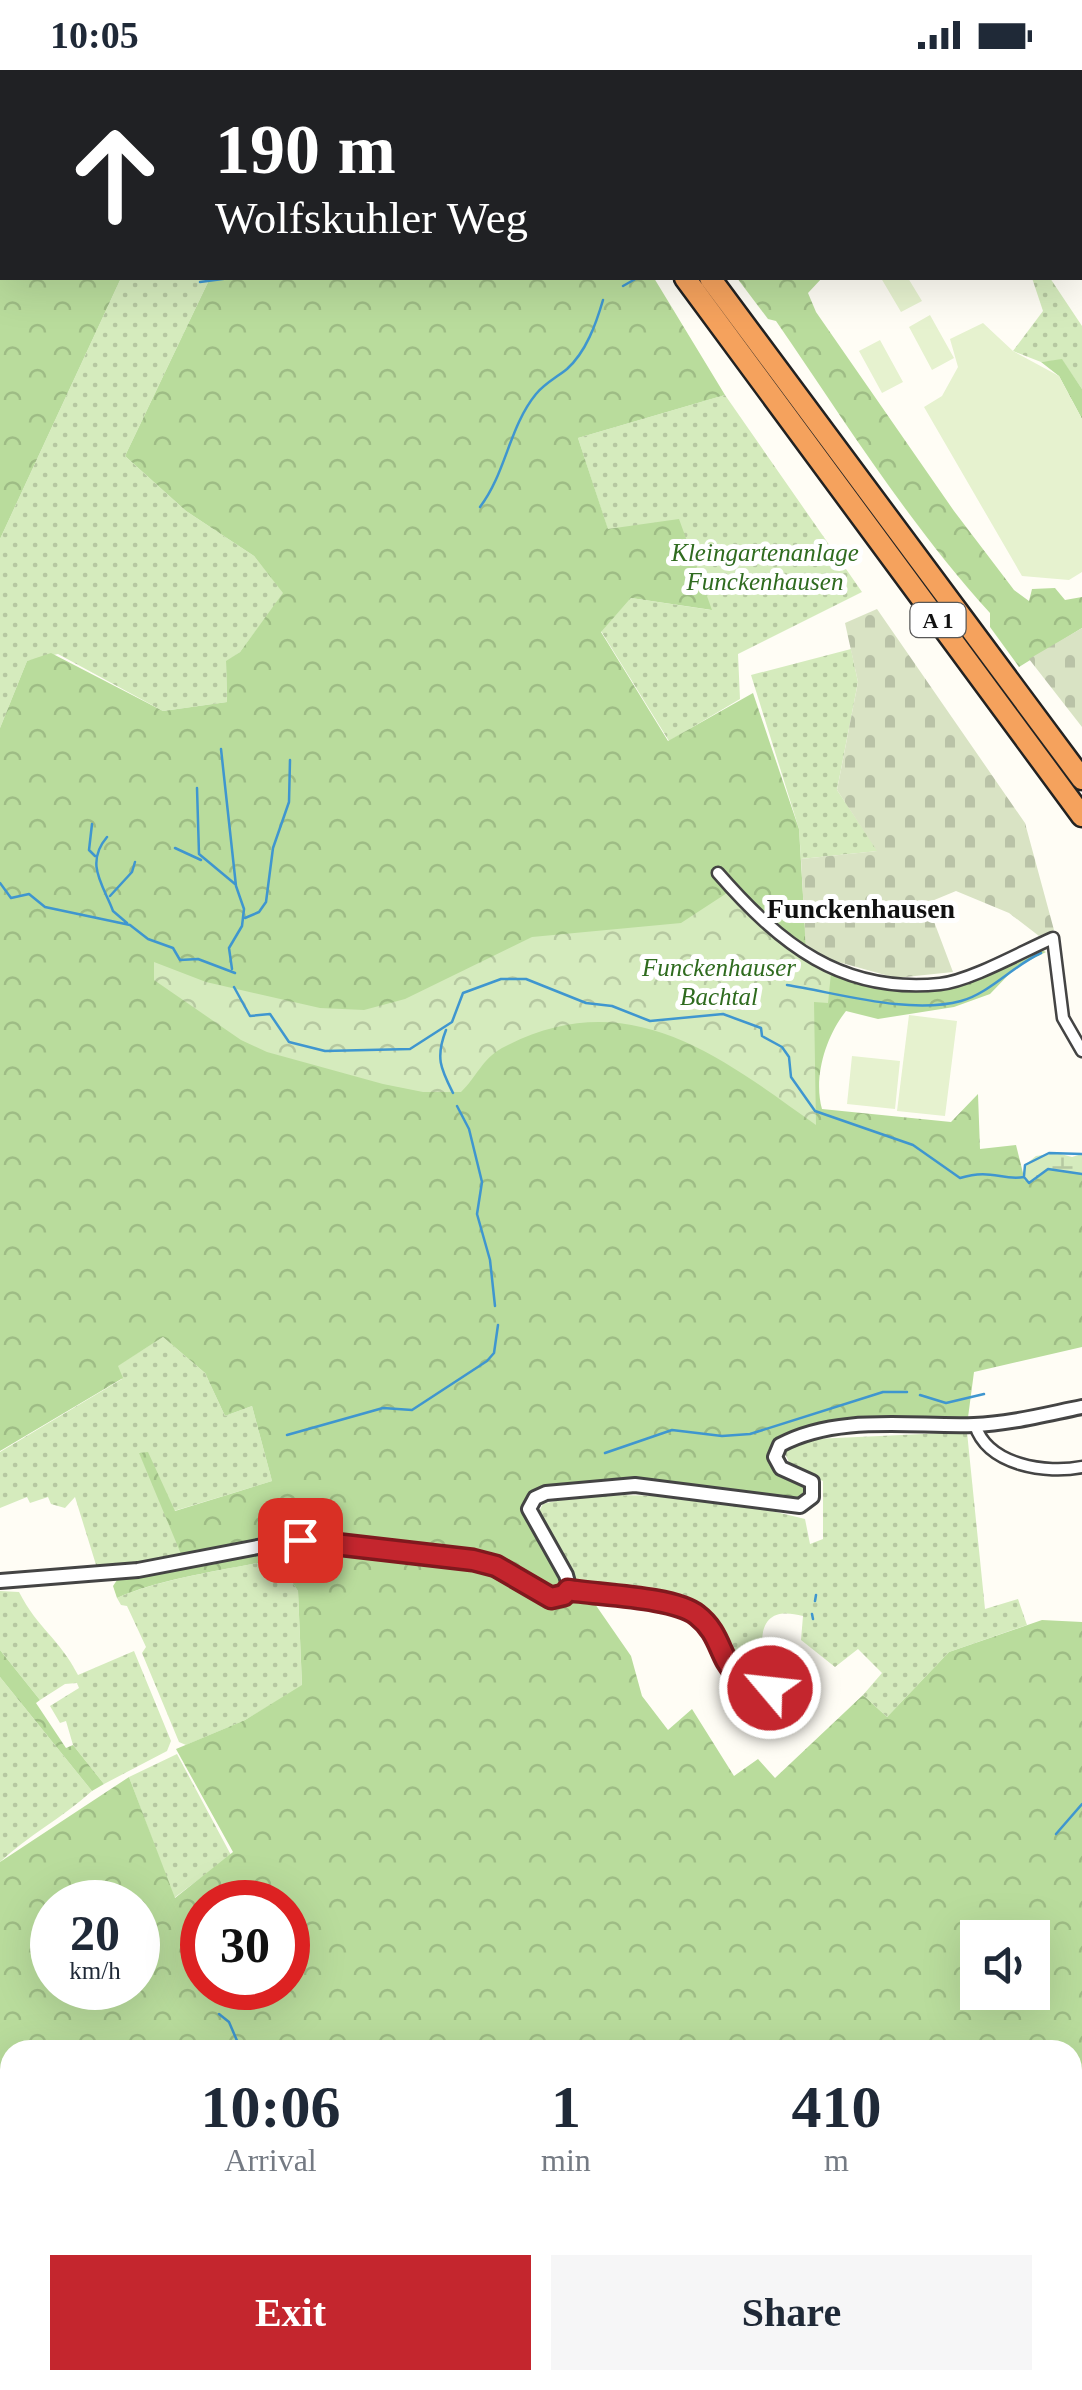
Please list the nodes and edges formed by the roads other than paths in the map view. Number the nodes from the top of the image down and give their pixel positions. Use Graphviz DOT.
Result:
graph roads {
  1 [pos="686,280"];
  2 [pos="711,280"];
  3 [pos="1082,779"];
  4 [pos="1082,816"];
  5 [pos="718,874"];
  6 [pos="1082,1052"];
  7 [pos="1082,1407"];
  8 [pos="975,1426"];
  9 [pos="1082,1468"];
  10 [pos="0,1581"];
  11 [pos="568,1590"];
  12 [pos="798,1696"];
  1 -- 4 [label="highway, A 1"];
  2 -- 3 [label="highway, A 1"];
  5 -- 6 [label="street"];
  7 -- 8 [label="street"];
  8 -- 9 [label="street"];
  8 -- 11 [label="street"];
  10 -- 11 [label="street"];
  11 -- 12 [label="street"];
}
